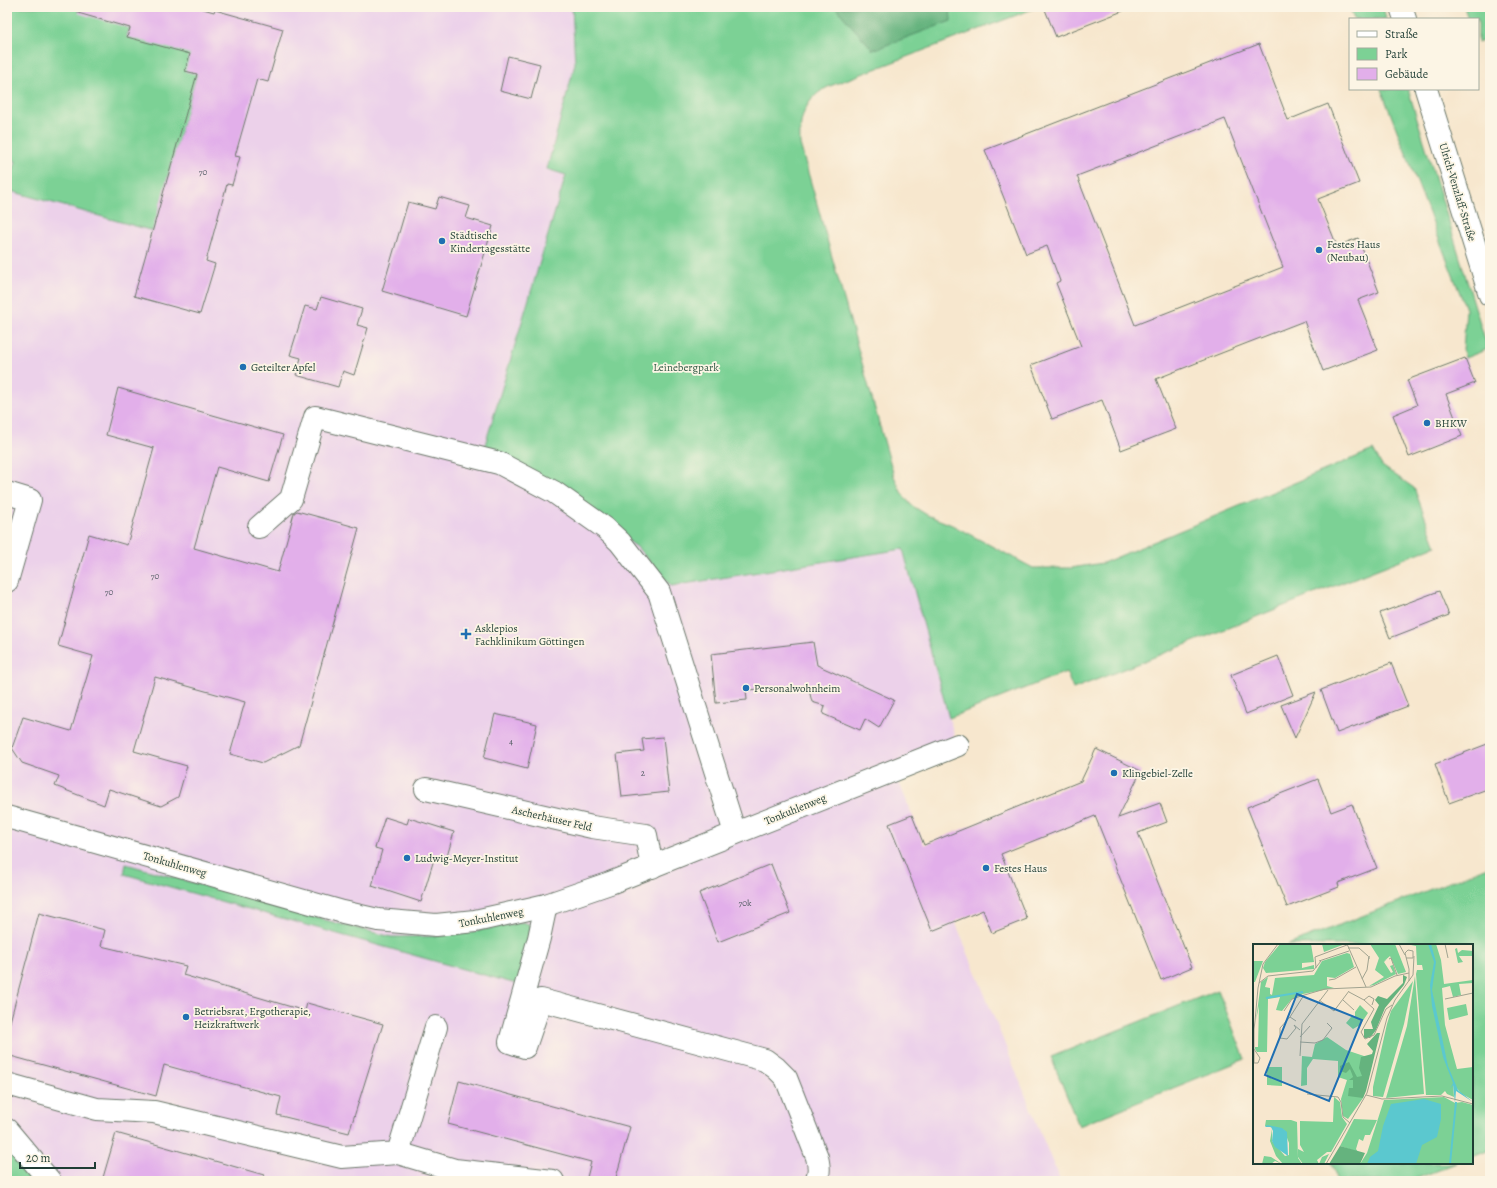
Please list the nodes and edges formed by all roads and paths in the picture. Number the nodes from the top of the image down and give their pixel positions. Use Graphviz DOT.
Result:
graph roads {
  1 [pos="1401,7"];
  2 [pos="1405,18"];
  3 [pos="1426,90"];
  4 [pos="1490,295"];
  5 [pos="7,493"];
  6 [pos="259,527"];
  7 [pos="7,581"];
  8 [pos="958,745"];
  9 [pos="426,789"];
  10 [pos="7,817"];
  11 [pos="735,833"];
  12 [pos="652,867"];
  13 [pos="546,905"];
  14 [pos="436,1028"];
  15 [pos="7,1084"];
  16 [pos="7,1130"];
  17 [pos="398,1153"];
  18 [pos="50,1181"];
  19 [pos="553,1181"];
  20 [pos="816,1181"];
  1 -- 2 [label="street"];
  3 -- 4 [label="street, Ulrich-Venzlaff-Straße"];
  5 -- 7 [label="street"];
  6 -- 11 [label="street"];
  8 -- 11 [label="street, Tonkuhlenweg"];
  9 -- 12 [label="street, Ascherhäuser Feld"];
  10 -- 13 [label="street, Tonkuhlenweg"];
  11 -- 12 [label="street, Tonkuhlenweg"];
  12 -- 13 [label="street, Tonkuhlenweg"];
  13 -- 20 [label="street"];
  14 -- 17 [label="street"];
  15 -- 17 [label="street"];
  16 -- 18 [label="street"];
  17 -- 19 [label="street"];
}
